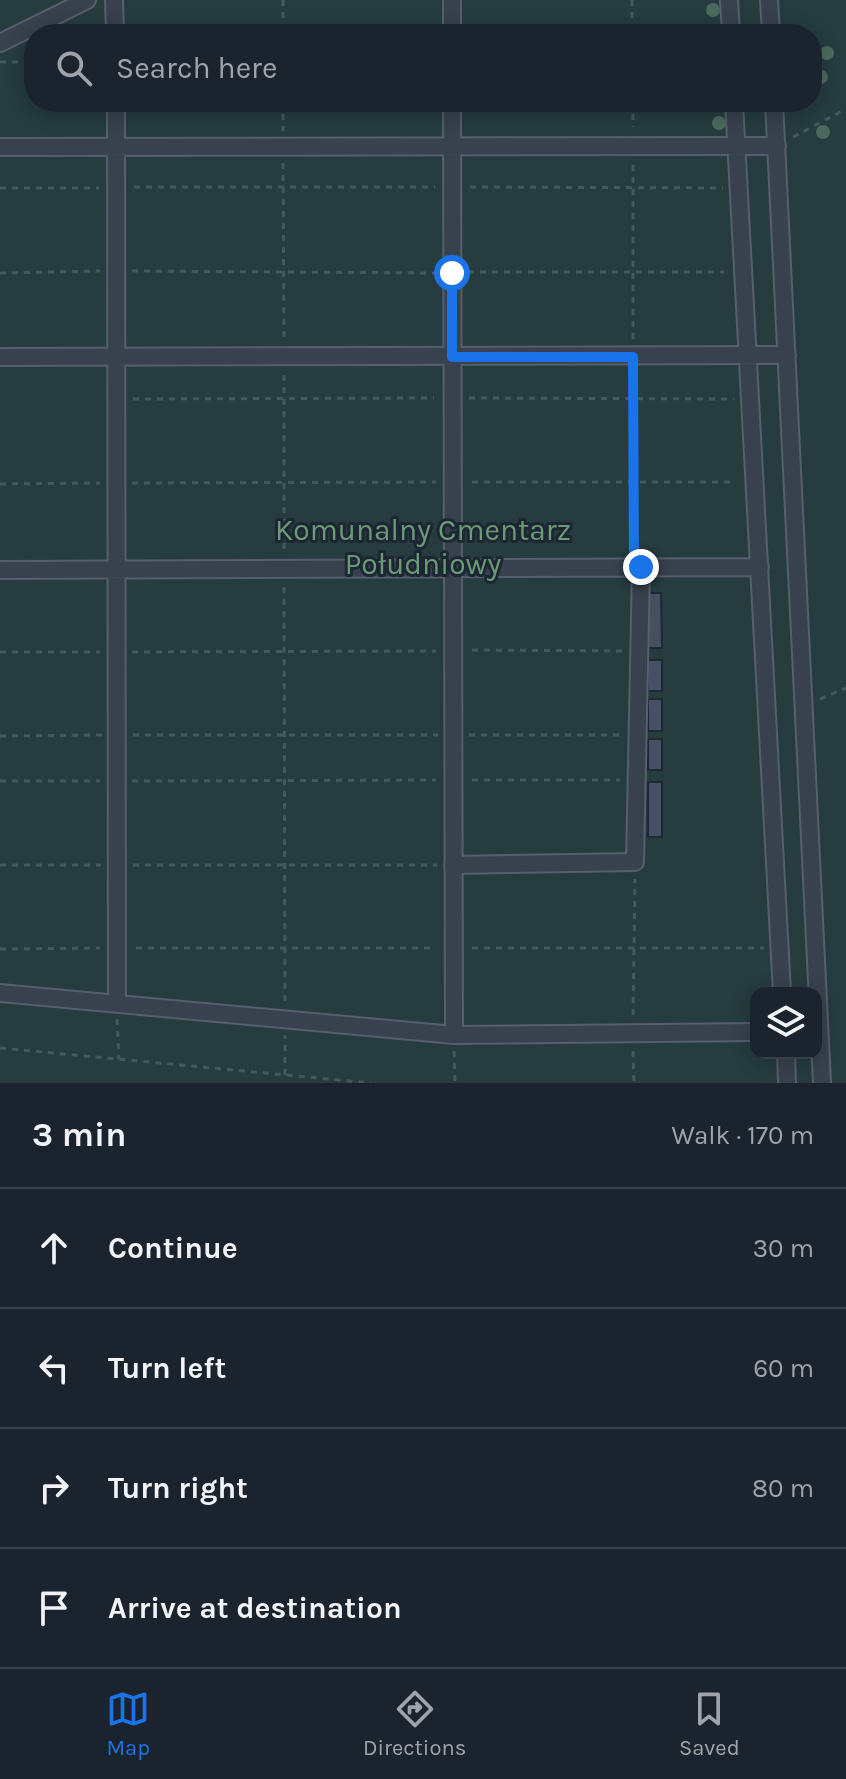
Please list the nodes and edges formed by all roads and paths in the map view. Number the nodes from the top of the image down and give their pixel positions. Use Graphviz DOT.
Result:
graph roads {
  1 [pos="87,0"];
  2 [pos="114,0"];
  3 [pos="283,0"];
  4 [pos="452,0"];
  5 [pos="632,0"];
  6 [pos="729,0"];
  7 [pos="769,0"];
  8 [pos="38,24"];
  9 [pos="115,24"];
  10 [pos="283,24"];
  11 [pos="452,24"];
  12 [pos="632,24"];
  13 [pos="730,24"];
  14 [pos="770,24"];
  15 [pos="24,31"];
  16 [pos="0,43"];
  17 [pos="0,62"];
  18 [pos="24,62"];
  19 [pos="846,109"];
  20 [pos="116,112"];
  21 [pos="283,112"];
  22 [pos="452,112"];
  23 [pos="633,112"];
  24 [pos="735,112"];
  25 [pos="775,112"];
  26 [pos="283,146"];
  27 [pos="452,146"];
  28 [pos="777,146"];
  29 [pos="0,147"];
  30 [pos="116,147"];
  31 [pos="633,147"];
  32 [pos="737,148"];
  33 [pos="116,187"];
  34 [pos="452,187"];
  35 [pos="633,187"];
  36 [pos="0,188"];
  37 [pos="284,188"];
  38 [pos="739,189"];
  39 [pos="116,271"];
  40 [pos="633,272"];
  41 [pos="743,272"];
  42 [pos="0,273"];
  43 [pos="284,273"];
  44 [pos="452,273"];
  45 [pos="787,355"];
  46 [pos="0,357"];
  47 [pos="115,357"];
  48 [pos="284,357"];
  49 [pos="452,357"];
  50 [pos="633,357"];
  51 [pos="747,357"];
  52 [pos="452,398"];
  53 [pos="633,398"];
  54 [pos="115,399"];
  55 [pos="284,399"];
  56 [pos="750,399"];
  57 [pos="452,482"];
  58 [pos="633,482"];
  59 [pos="754,482"];
  60 [pos="116,483"];
  61 [pos="284,483"];
  62 [pos="0,484"];
  63 [pos="637,567"];
  64 [pos="760,567"];
  65 [pos="453,568"];
  66 [pos="284,569"];
  67 [pos="0,570"];
  68 [pos="116,570"];
  69 [pos="453,650"];
  70 [pos="284,651"];
  71 [pos="639,651"];
  72 [pos="0,652"];
  73 [pos="117,652"];
  74 [pos="117,735"];
  75 [pos="453,735"];
  76 [pos="637,735"];
  77 [pos="0,736"];
  78 [pos="285,736"];
  79 [pos="453,780"];
  80 [pos="637,780"];
  81 [pos="0,781"];
  82 [pos="117,781"];
  83 [pos="285,782"];
  84 [pos="635,862"];
  85 [pos="0,865"];
  86 [pos="117,865"];
  87 [pos="285,865"];
  88 [pos="453,865"];
  89 [pos="634,947"];
  90 [pos="117,948"];
  91 [pos="285,948"];
  92 [pos="454,948"];
  93 [pos="779,948"];
  94 [pos="0,949"];
  95 [pos="782,987"];
  96 [pos="816,987"];
  97 [pos="0,993"];
  98 [pos="117,1004"];
  99 [pos="285,1019"];
  100 [pos="750,1032"];
  101 [pos="633,1033"];
  102 [pos="454,1035"];
  103 [pos="0,1048"];
  104 [pos="119,1059"];
  105 [pos="786,1059"];
  106 [pos="820,1059"];
  107 [pos="285,1075"];
  108 [pos="371,1083"];
  109 [pos="455,1083"];
  110 [pos="634,1083"];
  111 [pos="787,1083"];
  112 [pos="822,1083"];
  1 -- 8 [label="street"];
  2 -- 9 [label="street"];
  3 -- 10 [label="path"];
  4 -- 11 [label="street"];
  5 -- 12 [label="path"];
  6 -- 13 [label="street"];
  7 -- 14 [label="street"];
  15 -- 16 [label="street"];
  17 -- 18 [label="path"];
  19 -- 28 [label="path"];
  20 -- 30 [label="street"];
  21 -- 26 [label="path"];
  22 -- 27 [label="street"];
  23 -- 31 [label="path"];
  24 -- 32 [label="street"];
  25 -- 28 [label="street"];
  26 -- 27 [label="street"];
  26 -- 30 [label="street"];
  26 -- 37 [label="path"];
  27 -- 31 [label="street"];
  27 -- 34 [label="street"];
  28 -- 32 [label="street"];
  28 -- 45 [label="street"];
  29 -- 30 [label="street"];
  30 -- 33 [label="street"];
  31 -- 32 [label="street"];
  31 -- 35 [label="path"];
  32 -- 38 [label="street"];
  33 -- 36 [label="path"];
  33 -- 37 [label="path"];
  33 -- 39 [label="street"];
  34 -- 35 [label="path"];
  34 -- 37 [label="path"];
  34 -- 44 [label="street"];
  35 -- 38 [label="path"];
  35 -- 40 [label="path"];
  37 -- 43 [label="path"];
  38 -- 41 [label="street"];
  39 -- 42 [label="path"];
  39 -- 43 [label="path"];
  39 -- 47 [label="street"];
  40 -- 41 [label="path"];
  40 -- 44 [label="path"];
  40 -- 50 [label="path"];
  41 -- 51 [label="street"];
  43 -- 44 [label="path"];
  43 -- 48 [label="path"];
  44 -- 49 [label="street"];
  45 -- 51 [label="street"];
  45 -- 96 [label="street"];
  46 -- 47 [label="street"];
  47 -- 48 [label="street"];
  47 -- 54 [label="street"];
  48 -- 49 [label="street"];
  48 -- 55 [label="path"];
  49 -- 50 [label="street"];
  49 -- 52 [label="street"];
  50 -- 51 [label="street"];
  50 -- 53 [label="path"];
  51 -- 56 [label="street"];
  52 -- 53 [label="path"];
  52 -- 55 [label="path"];
  52 -- 57 [label="street"];
  53 -- 56 [label="path"];
  53 -- 58 [label="path"];
  54 -- 55 [label="path"];
  54 -- 60 [label="street"];
  55 -- 61 [label="path"];
  56 -- 59 [label="street"];
  57 -- 58 [label="path"];
  57 -- 61 [label="path"];
  57 -- 65 [label="street"];
  58 -- 59 [label="path"];
  58 -- 63 [label="path"];
  59 -- 64 [label="street"];
  60 -- 61 [label="path"];
  60 -- 62 [label="path"];
  60 -- 68 [label="street"];
  61 -- 66 [label="path"];
  63 -- 64 [label="street"];
  63 -- 65 [label="street"];
  63 -- 71 [label="street"];
  64 -- 93 [label="street"];
  65 -- 66 [label="street"];
  65 -- 69 [label="street"];
  66 -- 68 [label="street"];
  66 -- 70 [label="path"];
  67 -- 68 [label="street"];
  68 -- 73 [label="street"];
  69 -- 70 [label="path"];
  69 -- 71 [label="path"];
  69 -- 75 [label="street"];
  70 -- 73 [label="path"];
  70 -- 78 [label="path"];
  71 -- 76 [label="street"];
  72 -- 73 [label="path"];
  73 -- 74 [label="street"];
  74 -- 77 [label="path"];
  74 -- 78 [label="path"];
  74 -- 82 [label="street"];
  75 -- 76 [label="path"];
  75 -- 78 [label="path"];
  75 -- 79 [label="street"];
  76 -- 80 [label="street"];
  78 -- 83 [label="path"];
  79 -- 80 [label="path"];
  79 -- 83 [label="path"];
  79 -- 88 [label="street"];
  80 -- 84 [label="street"];
  81 -- 82 [label="path"];
  82 -- 83 [label="path"];
  82 -- 86 [label="street"];
  83 -- 87 [label="path"];
  84 -- 88 [label="street"];
  84 -- 89 [label="path"];
  85 -- 86 [label="path"];
  86 -- 87 [label="path"];
  86 -- 90 [label="street"];
  87 -- 88 [label="path"];
  87 -- 91 [label="path"];
  88 -- 92 [label="street"];
  89 -- 92 [label="path"];
  89 -- 93 [label="path"];
  89 -- 101 [label="path"];
  90 -- 91 [label="path"];
  90 -- 94 [label="path"];
  90 -- 98 [label="street"];
  91 -- 92 [label="path"];
  91 -- 99 [label="path"];
  92 -- 102 [label="street"];
  93 -- 95 [label="street"];
  97 -- 98 [label="street"];
  98 -- 99 [label="street"];
  98 -- 104 [label="path"];
  99 -- 102 [label="street"];
  99 -- 107 [label="path"];
  100 -- 101 [label="street"];
  101 -- 102 [label="street"];
  101 -- 110 [label="path"];
  102 -- 109 [label="path"];
  103 -- 104 [label="path"];
  104 -- 107 [label="path"];
  105 -- 111 [label="street"];
  106 -- 112 [label="street"];
  107 -- 108 [label="path"];
}
